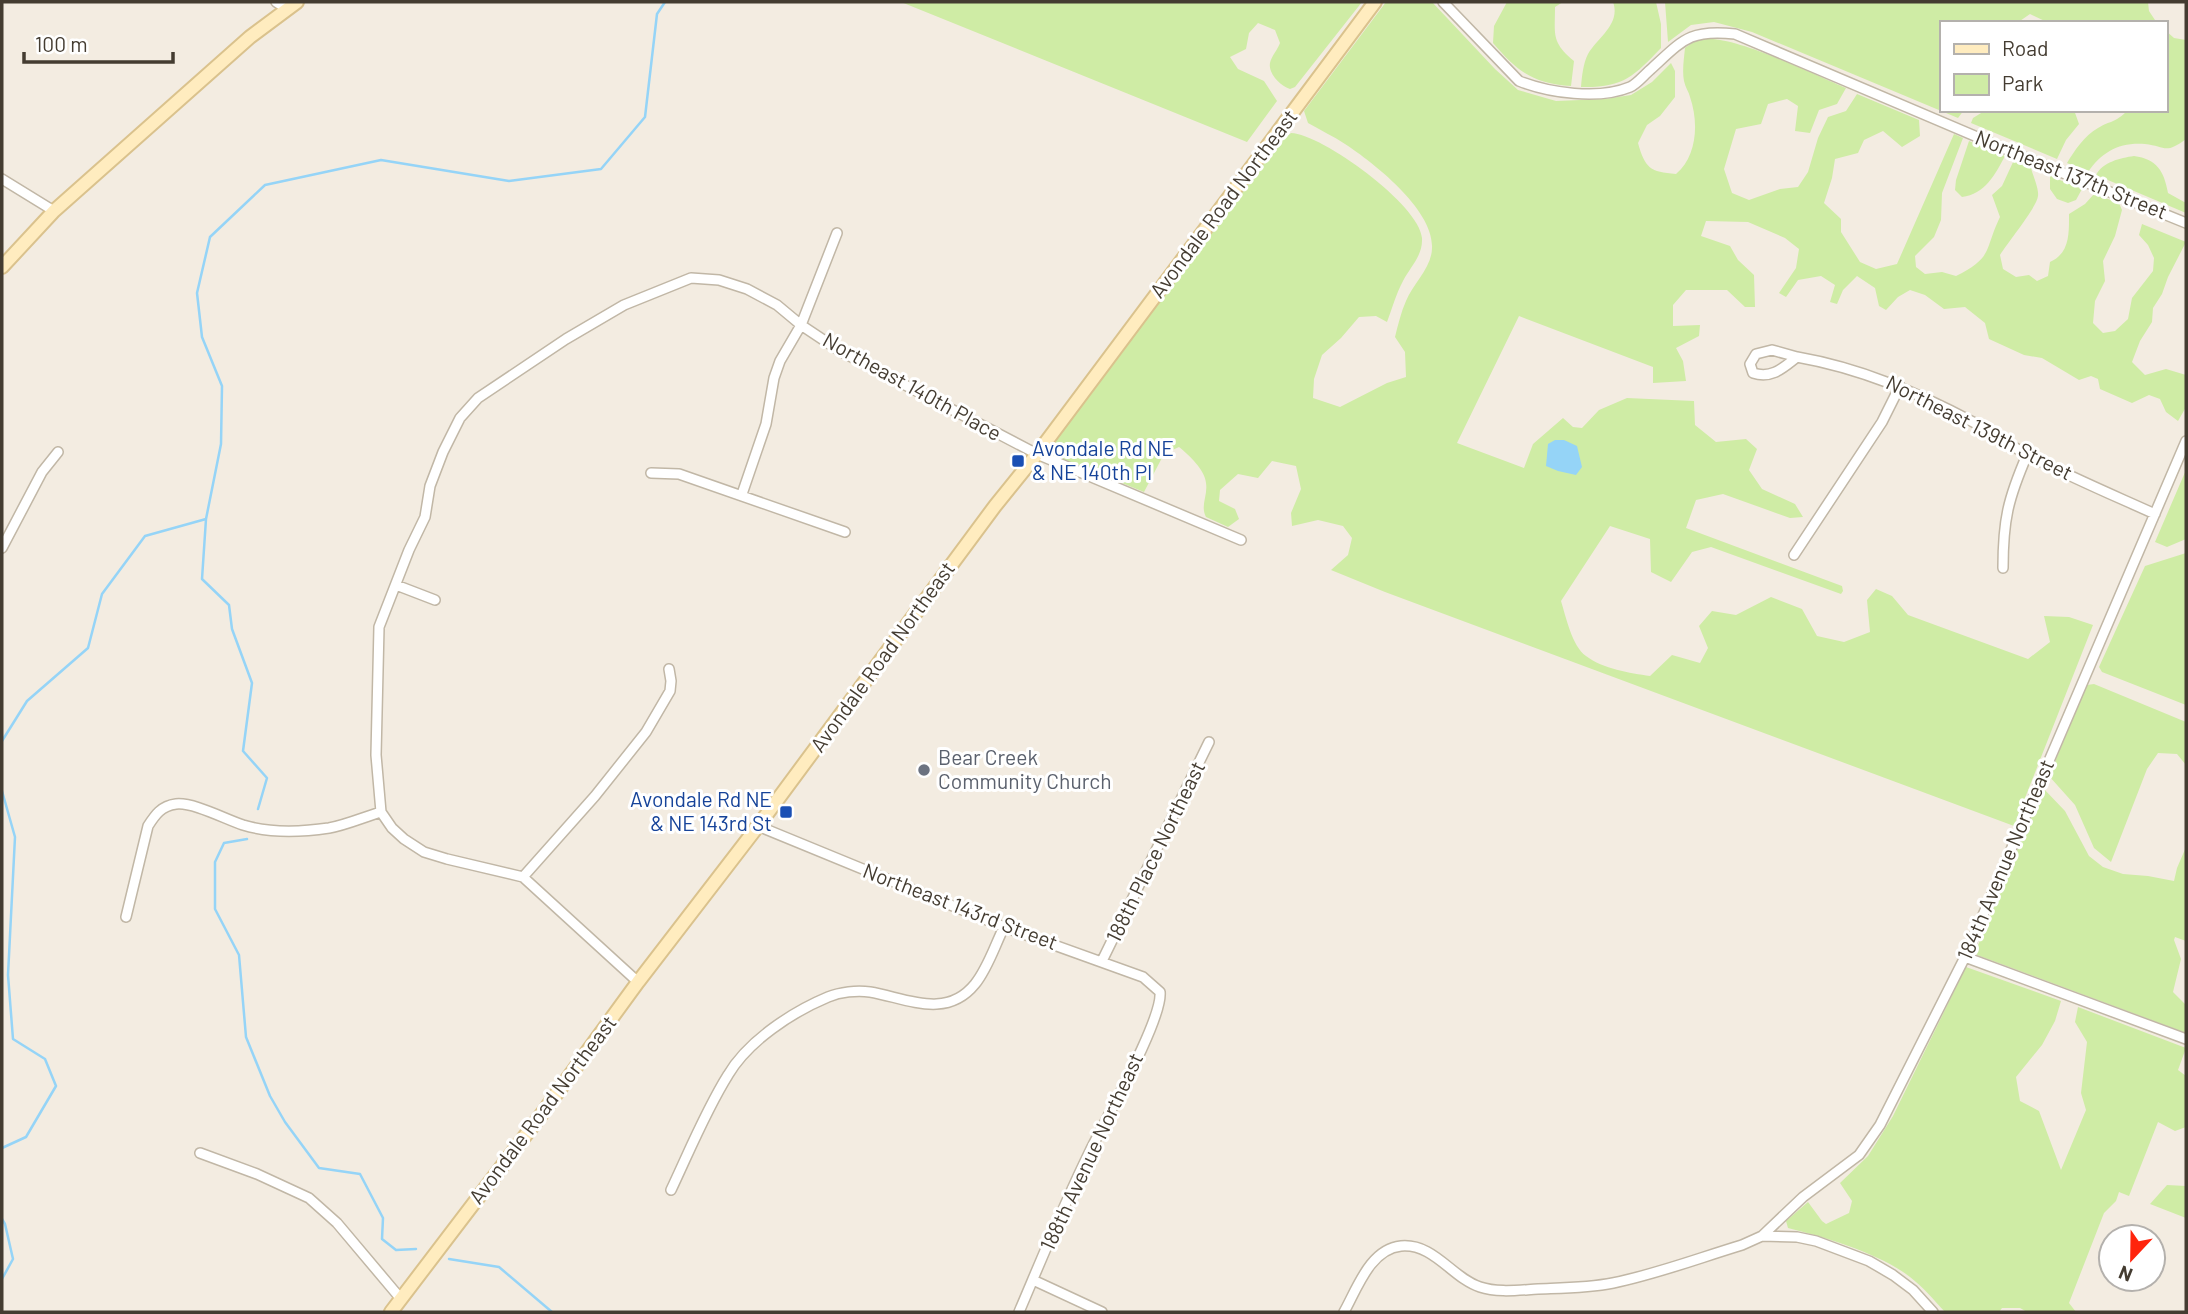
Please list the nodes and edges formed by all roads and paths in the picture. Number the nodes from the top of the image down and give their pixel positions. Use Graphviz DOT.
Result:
graph roads {
  1 [pos="1375,2"];
  2 [pos="1443,2"];
  3 [pos="287,4"];
  4 [pos="2,179"];
  5 [pos="54,211"];
  6 [pos="2186,223"];
  7 [pos="836,233"];
  8 [pos="2,267"];
  9 [pos="801,325"];
  10 [pos="1797,357"];
  11 [pos="1900,386"];
  12 [pos="2186,441"];
  13 [pos="58,452"];
  14 [pos="1037,454"];
  15 [pos="2027,455"];
  16 [pos="651,473"];
  17 [pos="742,494"];
  18 [pos="2155,514"];
  19 [pos="845,532"];
  20 [pos="1241,540"];
  21 [pos="2,548"];
  22 [pos="1794,555"];
  23 [pos="2003,568"];
  24 [pos="396,585"];
  25 [pos="435,600"];
  26 [pos="669,669"];
  27 [pos="1209,742"];
  28 [pos="381,811"];
  29 [pos="758,826"];
  30 [pos="523,877"];
  31 [pos="126,916"];
  32 [pos="1004,926"];
  33 [pos="1965,957"];
  34 [pos="1102,961"];
  35 [pos="638,982"];
  36 [pos="1160,992"];
  37 [pos="2186,1039"];
  38 [pos="200,1153"];
  39 [pos="671,1190"];
  40 [pos="1762,1236"];
  41 [pos="1033,1280"];
  42 [pos="401,1299"];
  43 [pos="391,1312"];
  44 [pos="1019,1312"];
  45 [pos="1102,1312"];
  46 [pos="1344,1312"];
  47 [pos="1933,1312"];
  1 -- 14 [label="main road, Avondale Road Northeast"];
  2 -- 6 [label="street, Northeast 137th Street"];
  3 -- 5 [label="main road"];
  4 -- 5 [label="street"];
  5 -- 8 [label="main road"];
  7 -- 9 [label="street"];
  9 -- 14 [label="street, Northeast 140th Place"];
  9 -- 17 [label="street"];
  9 -- 24 [label="street, Northeast 140th Place"];
  10 -- 10 [label="street, Northeast 139th Street"];
  10 -- 11 [label="street, Northeast 139th Street"];
  11 -- 15 [label="street, Northeast 139th Street"];
  11 -- 22 [label="street"];
  12 -- 18 [label="street, 184th Avenue Northeast"];
  13 -- 21 [label="street"];
  14 -- 20 [label="street, Northeast 140th Place"];
  14 -- 29 [label="main road, Avondale Road Northeast"];
  15 -- 18 [label="street, Northeast 139th Street"];
  15 -- 23 [label="street"];
  16 -- 17 [label="street"];
  17 -- 19 [label="street"];
  18 -- 33 [label="street, 184th Avenue Northeast"];
  24 -- 25 [label="street"];
  24 -- 28 [label="street, Northeast 140th Place"];
  26 -- 30 [label="street"];
  27 -- 34 [label="street, 188th Place Northeast"];
  28 -- 30 [label="street"];
  28 -- 31 [label="street"];
  29 -- 32 [label="street, Northeast 143rd Street"];
  29 -- 35 [label="main road, Avondale Road Northeast"];
  30 -- 35 [label="street"];
  32 -- 34 [label="street, Northeast 143rd Street"];
  32 -- 39 [label="street"];
  33 -- 37 [label="street"];
  33 -- 40 [label="street, 184th Avenue Northeast"];
  34 -- 36 [label="street, Northeast 143rd Street"];
  35 -- 42 [label="main road, Avondale Road Northeast"];
  36 -- 41 [label="street, 188th Avenue Northeast"];
  38 -- 42 [label="street"];
  40 -- 46 [label="street"];
  40 -- 47 [label="street"];
  41 -- 44 [label="street, 188th Avenue Northeast"];
  41 -- 45 [label="street"];
  42 -- 43 [label="main road, Avondale Road Northeast"];
}
